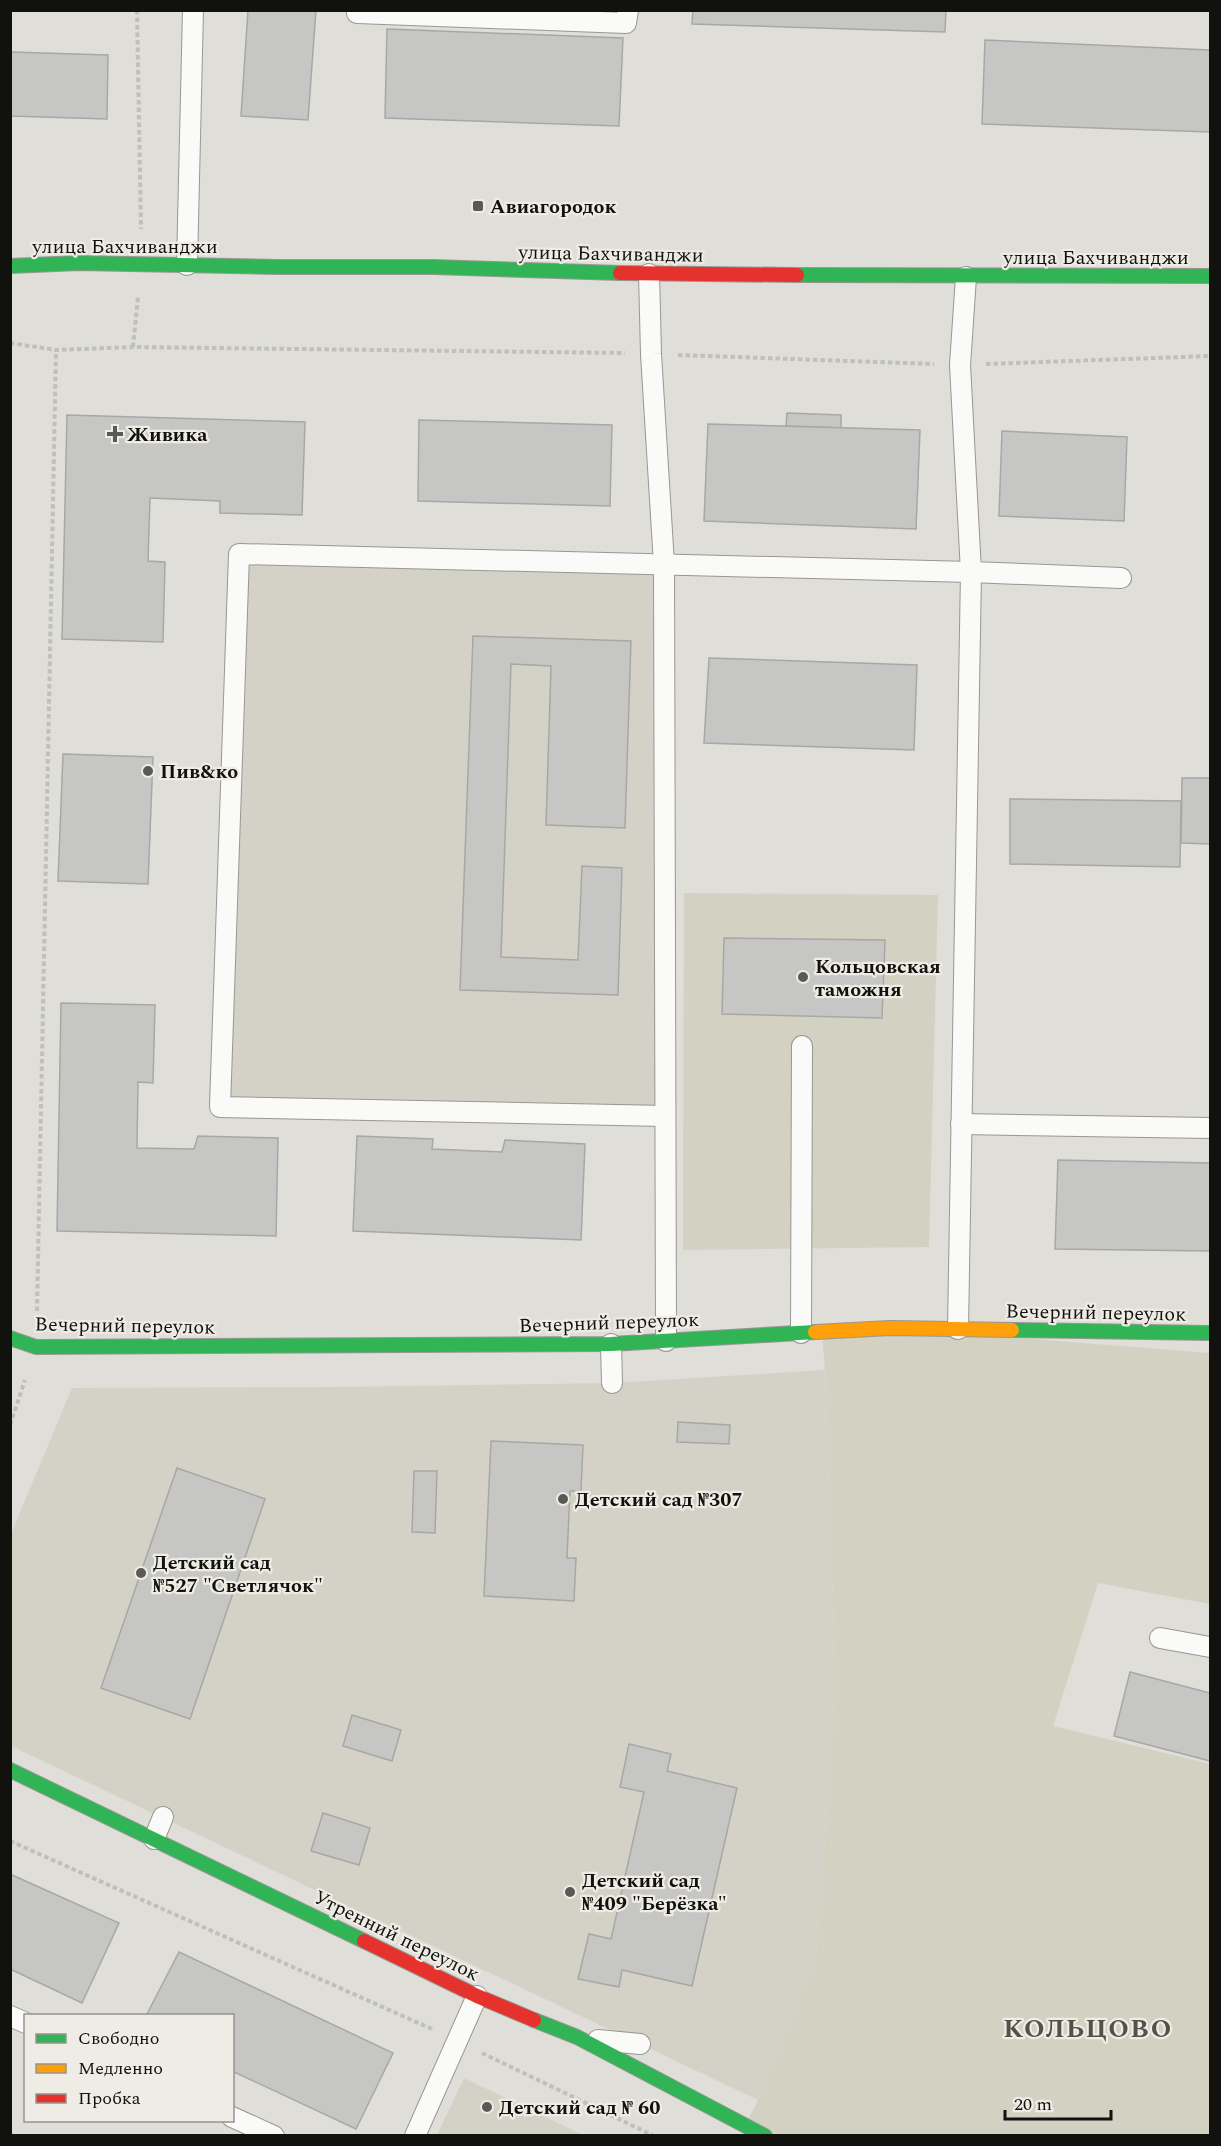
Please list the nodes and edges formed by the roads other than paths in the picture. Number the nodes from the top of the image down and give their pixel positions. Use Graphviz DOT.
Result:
graph roads {
  1 [pos="193,10"];
  2 [pos="357,10"];
  3 [pos="628,10"];
  4 [pos="186,265"];
  5 [pos="10,266"];
  6 [pos="649,274"];
  7 [pos="1210,276"];
  8 [pos="966,277"];
  9 [pos="664,564"];
  10 [pos="971,572"];
  11 [pos="1121,578"];
  12 [pos="802,1046"];
  13 [pos="665,1116"];
  14 [pos="962,1124"];
  15 [pos="1210,1128"];
  16 [pos="958,1329"];
  17 [pos="1210,1333"];
  18 [pos="801,1334"];
  19 [pos="10,1338"];
  20 [pos="666,1341"];
  21 [pos="611,1344"];
  22 [pos="612,1383"];
  23 [pos="1160,1638"];
  24 [pos="1210,1647"];
  25 [pos="10,1770"];
  26 [pos="163,1818"];
  27 [pos="154,1839"];
  28 [pos="477,1996"];
  29 [pos="10,2016"];
  30 [pos="24,2022"];
  31 [pos="577,2037"];
  32 [pos="640,2044"];
  33 [pos="234,2118"];
  34 [pos="274,2136"];
  35 [pos="415,2136"];
  36 [pos="765,2136"];
  1 -- 4 [label="lane"];
  2 -- 3 [label="lane"];
  4 -- 5 [label="street, улица Бахчиванджи"];
  4 -- 6 [label="street, улица Бахчиванджи"];
  6 -- 8 [label="street, улица Бахчиванджи"];
  6 -- 9 [label="lane"];
  7 -- 8 [label="street, улица Бахчиванджи"];
  8 -- 10 [label="lane"];
  9 -- 10 [label="lane"];
  9 -- 13 [label="lane"];
  9 -- 13 [label="lane"];
  10 -- 11 [label="lane"];
  10 -- 14 [label="lane"];
  12 -- 18 [label="lane"];
  13 -- 20 [label="lane"];
  14 -- 15 [label="lane"];
  14 -- 16 [label="lane"];
  16 -- 17 [label="street, Вечерний переулок"];
  16 -- 18 [label="street, Вечерний переулок"];
  18 -- 20 [label="street, Вечерний переулок"];
  19 -- 21 [label="street, Вечерний переулок"];
  20 -- 21 [label="street, Вечерний переулок"];
  21 -- 22 [label="lane"];
  23 -- 24 [label="lane"];
  25 -- 27 [label="street, Утренний переулок"];
  26 -- 27 [label="lane"];
  27 -- 28 [label="street, Утренний переулок"];
  28 -- 31 [label="street, Утренний переулок"];
  28 -- 35 [label="lane"];
  29 -- 30 [label="lane"];
  31 -- 32 [label="lane"];
  31 -- 36 [label="street, Утренний переулок"];
  33 -- 34 [label="lane"];
}
